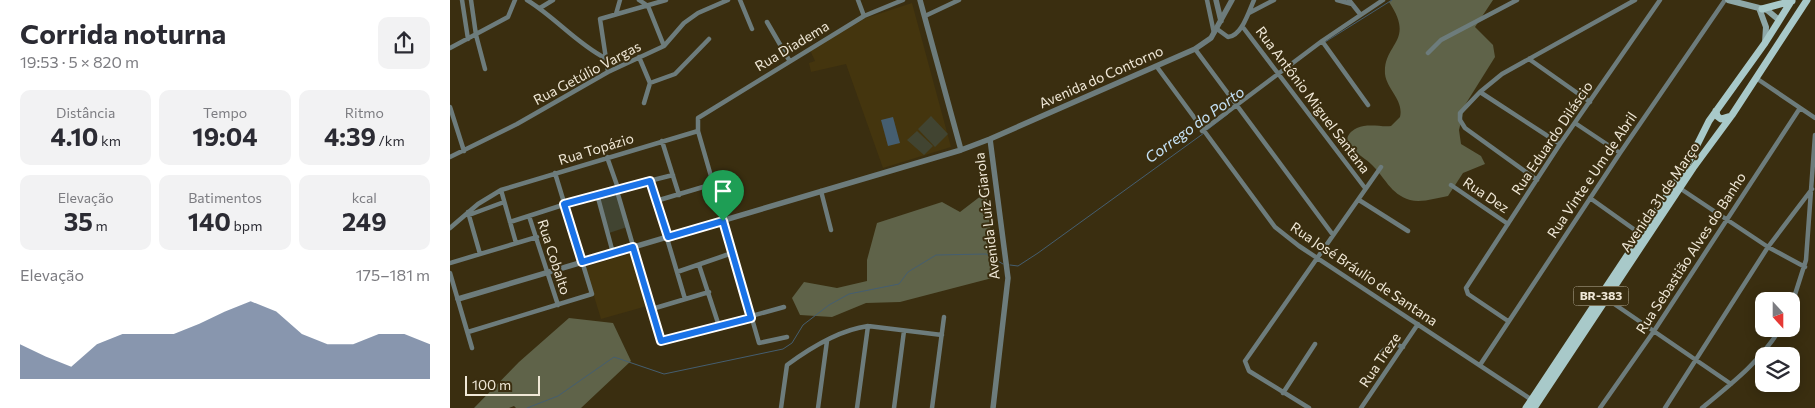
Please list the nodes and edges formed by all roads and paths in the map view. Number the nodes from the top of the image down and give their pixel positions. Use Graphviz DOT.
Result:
graph roads {
  1 [pos="462,0"];
  2 [pos="471,0"];
  3 [pos="514,0"];
  4 [pos="527,0"];
  5 [pos="553,0"];
  6 [pos="620,0"];
  7 [pos="639,0"];
  8 [pos="666,0"];
  9 [pos="728,0"];
  10 [pos="740,0"];
  11 [pos="858,0"];
  12 [pos="903,0"];
  13 [pos="920,0"];
  14 [pos="959,0"];
  15 [pos="1207,0"];
  16 [pos="1216,0"];
  17 [pos="1232,0"];
  18 [pos="1254,0"];
  19 [pos="1274,0"];
  20 [pos="1337,0"];
  21 [pos="1383,0"];
  22 [pos="1517,0"];
  23 [pos="1635,0"];
  24 [pos="1660,0"];
  25 [pos="1726,0"];
  26 [pos="720,1"];
  27 [pos="1799,1"];
  28 [pos="1351,2"];
  29 [pos="1624,2"];
  30 [pos="648,6"];
  31 [pos="540,8"];
  32 [pos="1760,9"];
  33 [pos="1248,13"];
  34 [pos="616,14"];
  35 [pos="1360,14"];
  36 [pos="864,16"];
  37 [pos="925,16"];
  38 [pos="1779,20"];
  39 [pos="1221,21"];
  40 [pos="767,22"];
  41 [pos="1242,26"];
  42 [pos="752,29"];
  43 [pos="1216,31"];
  44 [pos="476,35"];
  45 [pos="468,39"];
  46 [pos="709,39"];
  47 [pos="1323,42"];
  48 [pos="1766,42"];
  49 [pos="1780,42"];
  50 [pos="664,46"];
  51 [pos="450,48"];
  52 [pos="1195,49"];
  53 [pos="1428,53"];
  54 [pos="639,57"];
  55 [pos="605,58"];
  56 [pos="789,60"];
  57 [pos="1528,60"];
  58 [pos="1157,67"];
  59 [pos="485,70"];
  60 [pos="608,72"];
  61 [pos="1280,75"];
  62 [pos="1755,78"];
  63 [pos="650,83"];
  64 [pos="1480,92"];
  65 [pos="1590,102"];
  66 [pos="644,103"];
  67 [pos="1368,105"];
  68 [pos="450,107"];
  69 [pos="1238,107"];
  70 [pos="1800,108"];
  71 [pos="1716,111"];
  72 [pos="1732,115"];
  73 [pos="1815,118"];
  74 [pos="1575,123"];
  75 [pos="698,131"];
  76 [pos="1204,132"];
  77 [pos="1815,134"];
  78 [pos="990,139"];
  79 [pos="662,141"];
  80 [pos="1560,144"];
  81 [pos="961,150"];
  82 [pos="464,151"];
  83 [pos="1620,153"];
  84 [pos="450,157"];
  85 [pos="607,157"];
  86 [pos="1381,166"];
  87 [pos="555,173"];
  88 [pos="673,175"];
  89 [pos="1537,180"];
  90 [pos="650,181"];
  91 [pos="713,184"];
  92 [pos="1451,185"];
  93 [pos="1677,186"];
  94 [pos="1366,188"];
  95 [pos="1812,189"];
  96 [pos="501,190"];
  97 [pos="617,191"];
  98 [pos="821,191"];
  99 [pos="597,194"];
  100 [pos="679,195"];
  101 [pos="1590,198"];
  102 [pos="1359,200"];
  103 [pos="656,201"];
  104 [pos="504,202"];
  105 [pos="564,204"];
  106 [pos="469,213"];
  107 [pos="529,216"];
  108 [pos="1727,220"];
  109 [pos="723,221"];
  110 [pos="510,222"];
  111 [pos="1508,224"];
  112 [pos="450,228"];
  113 [pos="831,230"];
  114 [pos="1408,231"];
  115 [pos="1333,235"];
  116 [pos="1642,235"];
  117 [pos="537,237"];
  118 [pos="668,237"];
  119 [pos="516,244"];
  120 [pos="633,247"];
  121 [pos="1768,248"];
  122 [pos="613,253"];
  123 [pos="732,253"];
  124 [pos="480,254"];
  125 [pos="1318,258"];
  126 [pos="582,262"];
  127 [pos="450,263"];
  128 [pos="699,265"];
  129 [pos="1805,268"];
  130 [pos="677,272"];
  131 [pos="450,273"];
  132 [pos="548,273"];
  133 [pos="709,292"];
  134 [pos="1796,292"];
  135 [pos="1604,297"];
  136 [pos="458,299"];
  137 [pos="685,299"];
  138 [pos="558,305"];
  139 [pos="784,307"];
  140 [pos="652,309"];
  141 [pos="944,317"];
  142 [pos="751,318"];
  143 [pos="1508,321"];
  144 [pos="1418,324"];
  145 [pos="719,326"];
  146 [pos="868,326"];
  147 [pos="904,330"];
  148 [pos="1654,331"];
  149 [pos="468,332"];
  150 [pos="942,334"];
  151 [pos="787,337"];
  152 [pos="1775,338"];
  153 [pos="827,341"];
  154 [pos="1316,344"];
  155 [pos="1403,347"];
  156 [pos="472,348"];
  157 [pos="1381,353"];
  158 [pos="1695,360"];
  159 [pos="1480,365"];
  160 [pos="1731,384"];
  161 [pos="1284,392"];
  162 [pos="1531,406"];
  163 [pos="781,408"];
  164 [pos="818,408"];
  165 [pos="857,408"];
  166 [pos="894,408"];
  167 [pos="932,408"];
  168 [pos="993,408"];
  169 [pos="1309,408"];
  170 [pos="1361,408"];
  171 [pos="1600,408"];
  172 [pos="1665,408"];
  173 [pos="1702,408"];
  1 -- 45 [label="street"];
  2 -- 44 [label="street"];
  3 -- 44 [label="street"];
  4 -- 31 [label="street"];
  5 -- 31 [label="street"];
  6 -- 34 [label="street"];
  7 -- 30 [label="street"];
  8 -- 30 [label="street"];
  9 -- 26 [label="street, Rua Getúlio Vargas"];
  10 -- 42 [label="street"];
  11 -- 36 [label="street"];
  12 -- 36 [label="street, Rua Diadema"];
  13 -- 37 [label="street"];
  14 -- 37 [label="street"];
  15 -- 43 [label="street"];
  16 -- 39 [label="street"];
  17 -- 39 [label="street, Avenida do Contorno"];
  18 -- 33 [label="street"];
  19 -- 33 [label="street"];
  20 -- 28 [label="street"];
  21 -- 35 [label="street"];
  22 -- 53 [label="street"];
  23 -- 29 [label="street"];
  24 -- 65 [label="street, Rua Eduardo Diláscio"];
  25 -- 32 [label="main road"];
  25 -- 83 [label="street, Rua Vinte e Um de Abril"];
  26 -- 50 [label="street, Rua Getúlio Vargas"];
  27 -- 32 [label="main road"];
  27 -- 38 [label="main road, Avenida 31 de Março / BR-383"];
  27 -- 49 [label="main road, Avenida 31 de Março / BR-383"];
  28 -- 35 [label="street"];
  29 -- 57 [label="street"];
  30 -- 34 [label="street"];
  30 -- 50 [label="street"];
  31 -- 55 [label="street"];
  32 -- 38 [label="main road"];
  32 -- 48 [label="main road"];
  33 -- 41 [label="street"];
  34 -- 55 [label="street"];
  35 -- 47 [label="street"];
  36 -- 56 [label="street, Rua Diadema"];
  37 -- 81 [label="street"];
  38 -- 48 [label="main road, Avenida 31 de Março / BR-383"];
  38 -- 49 [label="main road"];
  39 -- 43 [label="street, Avenida do Contorno"];
  40 -- 56 [label="street"];
  41 -- 43 [label="street"];
  41 -- 61 [label="street, Rua Antônio Miguel Santana"];
  43 -- 52 [label="street, Avenida do Contorno"];
  44 -- 45 [label="street"];
  44 -- 59 [label="street"];
  45 -- 51 [label="street"];
  46 -- 63 [label="street"];
  47 -- 61 [label="street"];
  47 -- 67 [label="street"];
  48 -- 71 [label="main road, Avenida 31 de Março / BR-383"];
  49 -- 62 [label="main road, Avenida 31 de Março / BR-383"];
  50 -- 54 [label="street, Rua Getúlio Vargas"];
  52 -- 58 [label="street, Avenida do Contorno"];
  52 -- 69 [label="street"];
  54 -- 60 [label="street, Rua Getúlio Vargas"];
  54 -- 63 [label="street"];
  55 -- 60 [label="street"];
  56 -- 75 [label="street, Rua Diadema"];
  57 -- 64 [label="street"];
  57 -- 65 [label="street"];
  58 -- 76 [label="street, Rua José Bráulio de Santana"];
  58 -- 78 [label="street, Avenida do Contorno"];
  60 -- 82 [label="street, Rua Getúlio Vargas"];
  61 -- 69 [label="street"];
  61 -- 94 [label="street, Rua Antônio Miguel Santana"];
  62 -- 70 [label="street"];
  62 -- 72 [label="main road, Avenida 31 de Março / BR-383"];
  63 -- 66 [label="street"];
  64 -- 80 [label="street"];
  64 -- 89 [label="street"];
  65 -- 74 [label="street, Rua Eduardo Diláscio"];
  68 -- 82 [label="street"];
  69 -- 76 [label="street"];
  69 -- 115 [label="street"];
  70 -- 73 [label="street"];
  70 -- 108 [label="street, Rua Sebastião Alves do Banho"];
  71 -- 72 [label="main road"];
  71 -- 93 [label="main road, Avenida 31 de Março / BR-383"];
  72 -- 93 [label="main road, Avenida 31 de Março / BR-383"];
  74 -- 80 [label="street, Rua Eduardo Diláscio"];
  74 -- 83 [label="street"];
  75 -- 79 [label="street, Rua Topázio"];
  75 -- 91 [label="street"];
  76 -- 125 [label="street, Rua José Bráulio de Santana"];
  77 -- 95 [label="street"];
  78 -- 81 [label="street, Avenida do Contorno"];
  78 -- 168 [label="street, Avenida Luiz Giarola"];
  79 -- 85 [label="street, Rua Topázio"];
  79 -- 88 [label="street"];
  80 -- 89 [label="street, Rua Eduardo Diláscio"];
  81 -- 98 [label="street, Avenida do Contorno"];
  82 -- 84 [label="street, Rua Getúlio Vargas"];
  83 -- 101 [label="street, Rua Vinte e Um de Abril"];
  85 -- 87 [label="street, Rua Topázio"];
  85 -- 97 [label="street"];
  86 -- 94 [label="street"];
  87 -- 96 [label="street, Rua Topázio"];
  87 -- 105 [label="street"];
  88 -- 90 [label="street"];
  88 -- 100 [label="street"];
  89 -- 111 [label="street, Rua Eduardo Diláscio"];
  90 -- 97 [label="street"];
  90 -- 103 [label="street"];
  91 -- 100 [label="street"];
  91 -- 109 [label="street"];
  92 -- 111 [label="street, Rua Dez"];
  93 -- 108 [label="street"];
  93 -- 116 [label="main road, Avenida 31 de Março / BR-383"];
  93 -- 135 [label="main road, Avenida 31 de Março / BR-383"];
  94 -- 102 [label="street"];
  95 -- 121 [label="street"];
  95 -- 129 [label="street"];
  96 -- 104 [label="street"];
  96 -- 106 [label="street, Rua Topázio"];
  97 -- 99 [label="street"];
  97 -- 120 [label="street"];
  98 -- 109 [label="street, Avenida do Contorno"];
  98 -- 113 [label="street"];
  99 -- 105 [label="street"];
  99 -- 122 [label="street"];
  100 -- 103 [label="street"];
  101 -- 116 [label="street"];
  101 -- 143 [label="street, Rua Vinte e Um de Abril"];
  102 -- 114 [label="street"];
  102 -- 115 [label="street"];
  103 -- 118 [label="street"];
  104 -- 106 [label="street"];
  104 -- 110 [label="street"];
  105 -- 107 [label="street"];
  105 -- 126 [label="street"];
  106 -- 112 [label="street"];
  106 -- 124 [label="street"];
  107 -- 110 [label="street"];
  107 -- 117 [label="street, Rua Cobalto"];
  108 -- 121 [label="street"];
  108 -- 148 [label="street, Rua Sebastião Alves do Banho"];
  109 -- 118 [label="street, Avenida do Contorno"];
  109 -- 123 [label="street"];
  110 -- 119 [label="street"];
  111 -- 143 [label="street, Rua Eduardo Diláscio"];
  115 -- 125 [label="street"];
  116 -- 135 [label="main road, Avenida 31 de Março / BR-383"];
  117 -- 119 [label="street"];
  117 -- 132 [label="street, Rua Cobalto"];
  118 -- 120 [label="street, Avenida do Contorno"];
  118 -- 130 [label="street"];
  119 -- 124 [label="street"];
  120 -- 122 [label="street, Avenida do Contorno"];
  120 -- 140 [label="street"];
  121 -- 129 [label="street"];
  121 -- 158 [label="street"];
  122 -- 126 [label="street, Avenida do Contorno"];
  123 -- 128 [label="street"];
  123 -- 142 [label="street"];
  124 -- 127 [label="street"];
  125 -- 144 [label="street, Rua José Bráulio de Santana"];
  125 -- 161 [label="street"];
  126 -- 132 [label="street, Avenida do Contorno"];
  126 -- 138 [label="street"];
  128 -- 130 [label="street"];
  128 -- 133 [label="street"];
  129 -- 134 [label="street"];
  130 -- 137 [label="street"];
  131 -- 136 [label="street"];
  132 -- 136 [label="street, Avenida do Contorno"];
  132 -- 138 [label="street, Rua Cobalto"];
  133 -- 137 [label="street"];
  133 -- 145 [label="street"];
  135 -- 148 [label="street"];
  135 -- 162 [label="main road, Avenida 31 de Março / BR-383"];
  136 -- 149 [label="street"];
  137 -- 140 [label="street"];
  138 -- 149 [label="street"];
  139 -- 142 [label="street"];
  140 -- 145 [label="street"];
  141 -- 150 [label="street"];
  142 -- 145 [label="street"];
  142 -- 151 [label="street"];
  143 -- 159 [label="street, Rua Vinte e Um de Abril"];
  144 -- 155 [label="street, Rua Treze"];
  144 -- 159 [label="street, Rua José Bráulio de Santana"];
  146 -- 147 [label="street"];
  146 -- 153 [label="street"];
  146 -- 165 [label="street"];
  147 -- 150 [label="street"];
  147 -- 166 [label="street"];
  148 -- 158 [label="street"];
  148 -- 171 [label="street, Rua Sebastião Alves do Banho"];
  149 -- 156 [label="street"];
  150 -- 167 [label="street"];
  152 -- 160 [label="street"];
  153 -- 163 [label="street"];
  153 -- 164 [label="street"];
  154 -- 161 [label="street"];
  155 -- 157 [label="street"];
  155 -- 170 [label="street, Rua Treze"];
  158 -- 160 [label="street"];
  158 -- 172 [label="street"];
  159 -- 162 [label="street, Rua José Bráulio de Santana"];
  160 -- 173 [label="street"];
  161 -- 169 [label="street"];
}
